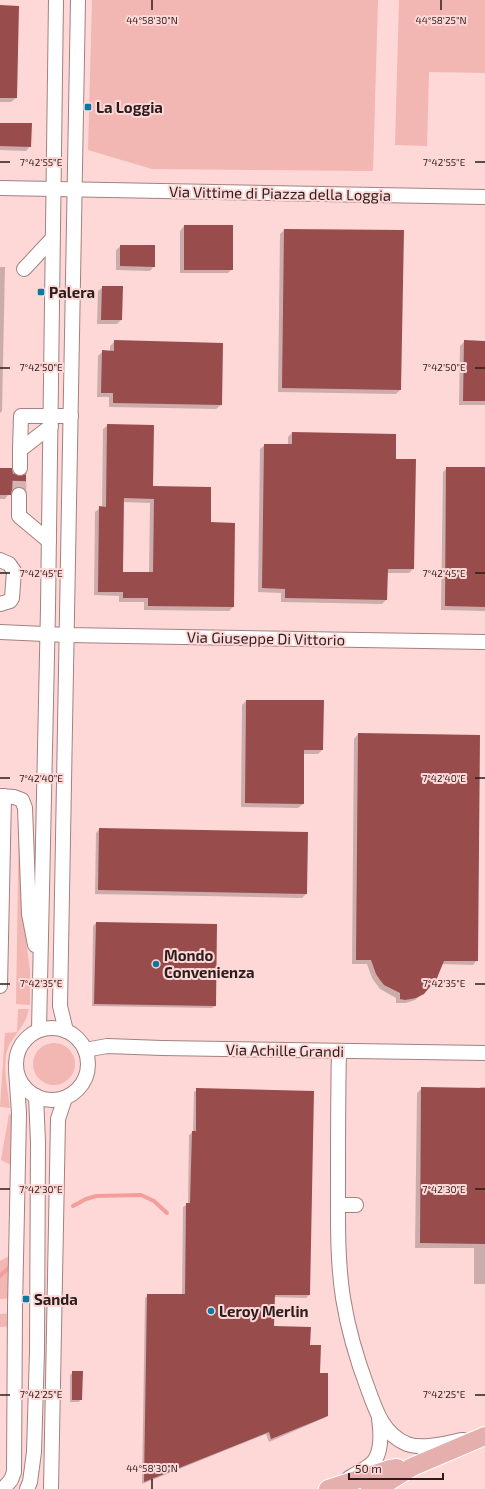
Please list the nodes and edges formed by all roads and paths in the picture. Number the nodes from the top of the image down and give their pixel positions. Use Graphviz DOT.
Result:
graph roads {
  1 [pos="56,0"];
  2 [pos="78,0"];
  3 [pos="0,188"];
  4 [pos="53,190"];
  5 [pos="75,190"];
  6 [pos="485,197"];
  7 [pos="52,239"];
  8 [pos="24,269"];
  9 [pos="71,416"];
  10 [pos="50,421"];
  11 [pos="20,450"];
  12 [pos="20,468"];
  13 [pos="19,495"];
  14 [pos="49,541"];
  15 [pos="0,560"];
  16 [pos="0,604"];
  17 [pos="0,632"];
  18 [pos="47,634"];
  19 [pos="66,635"];
  20 [pos="485,642"];
  21 [pos="2,796"];
  22 [pos="40,971"];
  23 [pos="0,986"];
  24 [pos="39,1030"];
  25 [pos="66,1031"];
  26 [pos="85,1050"];
  27 [pos="339,1051"];
  28 [pos="485,1053"];
  29 [pos="16,1070"];
  30 [pos="36,1096"];
  31 [pos="65,1098"];
  32 [pos="338,1205"];
  33 [pos="356,1205"];
  34 [pos="379,1419"];
  35 [pos="485,1435"];
  36 [pos="412,1467"];
  37 [pos="335,1486"];
  38 [pos="3,1489"];
  39 [pos="28,1489"];
  40 [pos="51,1489"];
  41 [pos="370,1489"];
  1 -- 4 [label="street"];
  2 -- 5 [label="street"];
  3 -- 4 [label="street, Via Vittime di Piazza della Loggia"];
  4 -- 5 [label="street, Via Vittime di Piazza della Loggia"];
  4 -- 7 [label="street"];
  5 -- 6 [label="street, Via Vittime di Piazza della Loggia"];
  5 -- 9 [label="street"];
  7 -- 8 [label="street"];
  7 -- 10 [label="street"];
  9 -- 10 [label="street"];
  9 -- 19 [label="street"];
  10 -- 11 [label="street"];
  10 -- 11 [label="street"];
  10 -- 14 [label="street"];
  11 -- 12 [label="street"];
  13 -- 14 [label="street"];
  14 -- 18 [label="street"];
  15 -- 16 [label="street"];
  17 -- 18 [label="street, Via Giuseppe Di Vittorio"];
  18 -- 19 [label="street, Via Giuseppe Di Vittorio"];
  18 -- 22 [label="street"];
  19 -- 20 [label="street, Via Giuseppe Di Vittorio"];
  19 -- 25 [label="street"];
  21 -- 22 [label="street"];
  21 -- 23 [label="street"];
  22 -- 24 [label="street"];
  24 -- 25 [label="street"];
  24 -- 29 [label="street"];
  25 -- 26 [label="street"];
  26 -- 27 [label="street, Via Achille Grandi"];
  26 -- 31 [label="street"];
  27 -- 28 [label="street, Via Achille Grandi"];
  27 -- 32 [label="street"];
  29 -- 30 [label="street"];
  29 -- 38 [label="street"];
  30 -- 31 [label="street"];
  30 -- 39 [label="street"];
  31 -- 40 [label="street"];
  32 -- 33 [label="street"];
  32 -- 34 [label="street"];
  34 -- 35 [label="street"];
  34 -- 37 [label="street"];
  35 -- 36 [label="main road"];
  36 -- 37 [label="main road"];
  36 -- 41 [label="main road"];
}
